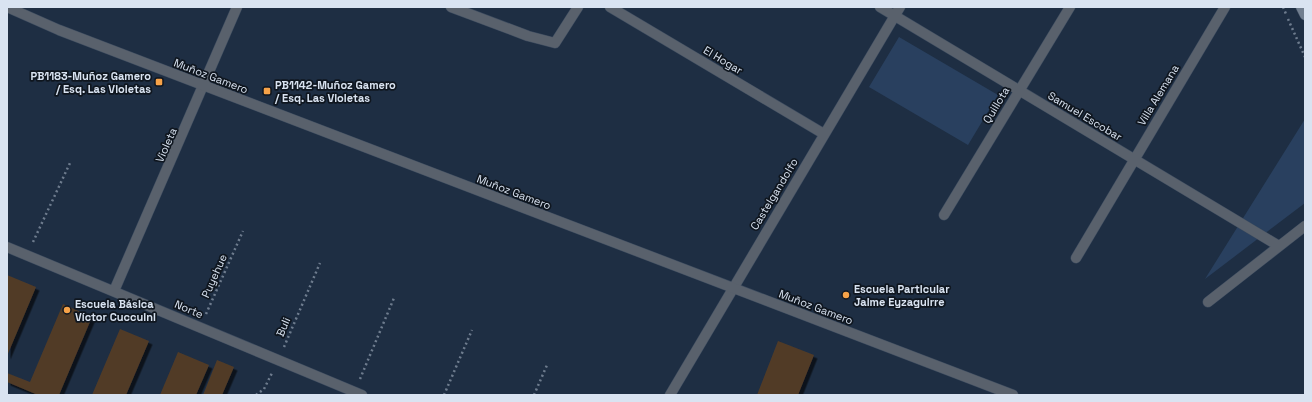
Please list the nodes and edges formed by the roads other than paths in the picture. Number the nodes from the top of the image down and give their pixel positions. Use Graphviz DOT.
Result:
graph roads {
  1 [pos="7,7"];
  2 [pos="237,7"];
  3 [pos="451,7"];
  4 [pos="578,7"];
  5 [pos="610,7"];
  6 [pos="880,7"];
  7 [pos="1070,7"];
  8 [pos="1225,7"];
  9 [pos="1301,7"];
  10 [pos="897,11"];
  11 [pos="1305,15"];
  12 [pos="204,86"];
  13 [pos="1019,90"];
  14 [pos="824,134"];
  15 [pos="1134,160"];
  16 [pos="944,215"];
  17 [pos="1305,226"];
  18 [pos="1279,246"];
  19 [pos="7,247"];
  20 [pos="1076,258"];
  21 [pos="732,288"];
  22 [pos="114,291"];
  23 [pos="1208,302"];
  24 [pos="358,394"];
  25 [pos="670,395"];
  26 [pos="1013,395"];
  1 -- 12 [label="street, Muñoz Gamero"];
  2 -- 12 [label="street, Violeta"];
  3 -- 4 [label="street"];
  5 -- 14 [label="street, El Hogar"];
  6 -- 10 [label="street, Samuel Escobar"];
  7 -- 13 [label="street, Quillota"];
  8 -- 15 [label="street, Villa Alemana"];
  9 -- 11 [label="main road"];
  10 -- 13 [label="street, Samuel Escobar"];
  10 -- 14 [label="street, Castelgandolfo"];
  12 -- 21 [label="street, Muñoz Gamero"];
  12 -- 22 [label="street, Violeta"];
  13 -- 15 [label="street, Samuel Escobar"];
  13 -- 16 [label="street, Quillota"];
  14 -- 21 [label="street, Castelgandolfo"];
  15 -- 18 [label="street, Samuel Escobar"];
  15 -- 20 [label="street, Villa Alemana"];
  17 -- 18 [label="street"];
  18 -- 23 [label="street"];
  19 -- 22 [label="street, Norte"];
  21 -- 25 [label="street, Castelgandolfo"];
  21 -- 26 [label="street, Muñoz Gamero"];
  22 -- 24 [label="street, Norte"];
}
